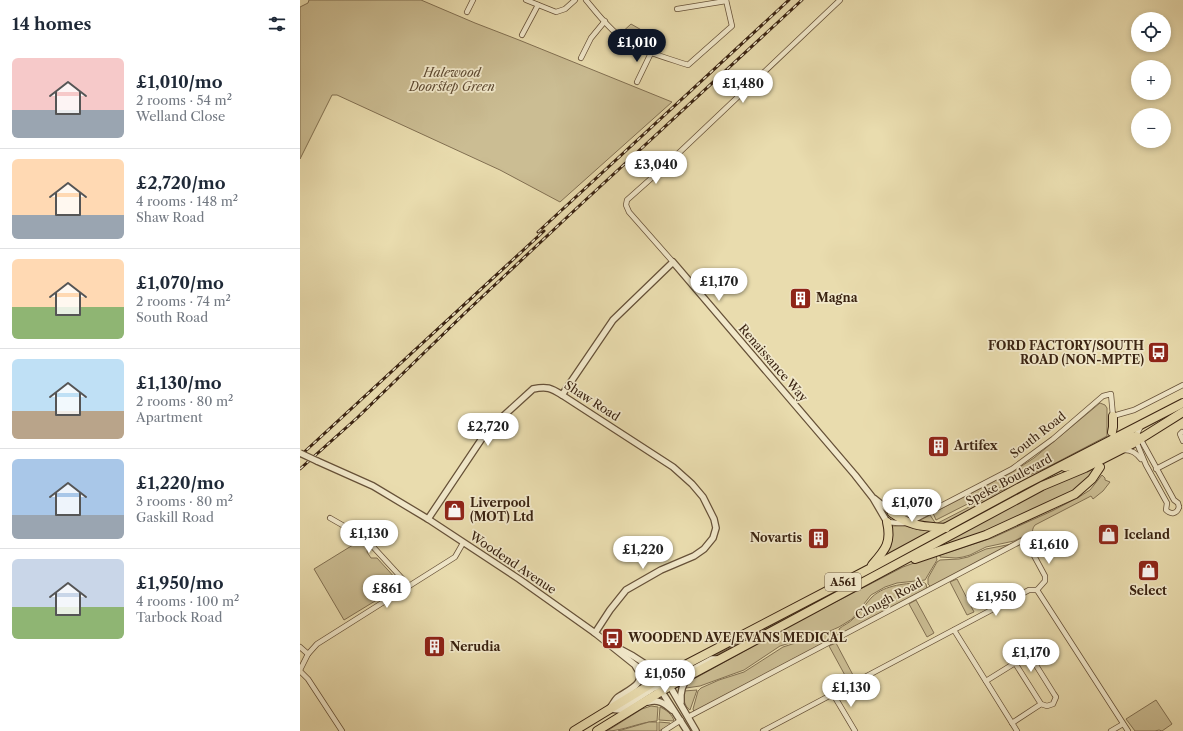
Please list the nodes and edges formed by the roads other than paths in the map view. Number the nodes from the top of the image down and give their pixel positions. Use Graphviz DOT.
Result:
graph roads {
  1 [pos="473,0"];
  2 [pos="526,0"];
  3 [pos="575,0"];
  4 [pos="586,0"];
  5 [pos="726,0"];
  6 [pos="840,0"];
  7 [pos="538,5"];
  8 [pos="677,9"];
  9 [pos="467,12"];
  10 [pos="605,21"];
  11 [pos="522,35"];
  12 [pos="651,53"];
  13 [pos="581,58"];
  14 [pos="637,82"];
  15 [pos="673,262"];
  16 [pos="1183,385"];
  17 [pos="562,395"];
  18 [pos="1183,403"];
  19 [pos="1183,412"];
  20 [pos="1113,416"];
  21 [pos="1143,423"];
  22 [pos="1112,432"];
  23 [pos="1182,432"];
  24 [pos="1137,438"];
  25 [pos="1183,441"];
  26 [pos="1120,450"];
  27 [pos="300,453"];
  28 [pos="1183,455"];
  29 [pos="1146,465"];
  30 [pos="1100,466"];
  31 [pos="1054,469"];
  32 [pos="1156,469"];
  33 [pos="873,498"];
  34 [pos="1174,500"];
  35 [pos="1167,503"];
  36 [pos="1181,507"];
  37 [pos="930,510"];
  38 [pos="892,512"];
  39 [pos="330,518"];
  40 [pos="428,519"];
  41 [pos="887,522"];
  42 [pos="908,523"];
  43 [pos="946,528"];
  44 [pos="463,543"];
  45 [pos="897,565"];
  46 [pos="869,569"];
  47 [pos="409,586"];
  48 [pos="1037,590"];
  49 [pos="954,630"];
  50 [pos="595,633"];
  51 [pos="605,641"];
  52 [pos="300,647"];
  53 [pos="308,654"];
  54 [pos="633,656"];
  55 [pos="720,660"];
  56 [pos="632,663"];
  57 [pos="689,663"];
  58 [pos="1015,663"];
  59 [pos="300,670"];
  60 [pos="691,675"];
  61 [pos="667,681"];
  62 [pos="986,681"];
  63 [pos="659,686"];
  64 [pos="833,694"];
  65 [pos="643,703"];
  66 [pos="1041,704"];
  67 [pos="682,706"];
  68 [pos="610,709"];
  69 [pos="688,716"];
  70 [pos="679,718"];
  71 [pos="1012,722"];
  72 [pos="1123,724"];
  73 [pos="342,731"];
  74 [pos="574,731"];
  75 [pos="597,731"];
  76 [pos="664,731"];
  77 [pos="687,731"];
  78 [pos="696,731"];
  79 [pos="763,731"];
  80 [pos="855,731"];
  81 [pos="1018,731"];
  82 [pos="1111,731"];
  83 [pos="1128,731"];
  1 -- 9 [label="street"];
  2 -- 7 [label="street"];
  3 -- 7 [label="street"];
  4 -- 10 [label="street"];
  5 -- 8 [label="street"];
  5 -- 12 [label="street"];
  6 -- 15 [label="street"];
  7 -- 11 [label="street"];
  10 -- 12 [label="street"];
  10 -- 13 [label="street"];
  12 -- 14 [label="street"];
  15 -- 17 [label="street"];
  15 -- 33 [label="street, Renaissance Way"];
  16 -- 20 [label="street"];
  17 -- 40 [label="street, Shaw Road"];
  17 -- 50 [label="street, Shaw Road"];
  18 -- 21 [label="highway, Speke Boulevard / A561"];
  19 -- 24 [label="highway, Speke Boulevard / A561"];
  20 -- 22 [label="highway"];
  20 -- 37 [label="street, South Road"];
  21 -- 24 [label="street"];
  21 -- 31 [label="highway, Speke Boulevard / A561"];
  23 -- 25 [label="street"];
  24 -- 26 [label="highway, Speke Boulevard / A561"];
  24 -- 29 [label="street"];
  24 -- 31 [label="highway, A561"];
  24 -- 32 [label="street"];
  26 -- 29 [label="street"];
  26 -- 45 [label="highway, Speke Boulevard / A561"];
  27 -- 40 [label="street, Woodend Avenue, bridge"];
  28 -- 32 [label="street"];
  29 -- 35 [label="street"];
  30 -- 45 [label="highway"];
  31 -- 43 [label="highway, Speke Boulevard / A561"];
  32 -- 34 [label="street"];
  33 -- 38 [label="street, South Road"];
  33 -- 41 [label="street, Renaissance Way"];
  34 -- 35 [label="street"];
  34 -- 36 [label="street"];
  35 -- 36 [label="street"];
  37 -- 38 [label="street, South Road"];
  37 -- 42 [label="street, South Road"];
  38 -- 42 [label="highway"];
  39 -- 47 [label="street"];
  40 -- 44 [label="street, Woodend Avenue"];
  41 -- 42 [label="street"];
  41 -- 46 [label="highway"];
  42 -- 43 [label="highway"];
  43 -- 46 [label="highway, Speke Boulevard / A561"];
  44 -- 47 [label="street"];
  44 -- 50 [label="street, Woodend Avenue"];
  45 -- 55 [label="highway, Speke Boulevard / A561"];
  46 -- 57 [label="highway, Speke Boulevard / A561"];
  47 -- 53 [label="street"];
  48 -- 49 [label="street"];
  48 -- 69 [label="street, Clough Road"];
  48 -- 72 [label="street"];
  49 -- 62 [label="street"];
  49 -- 64 [label="street"];
  50 -- 51 [label="street, Woodend Avenue"];
  51 -- 54 [label="street, Woodend Avenue"];
  51 -- 56 [label="street, Woodend Avenue"];
  52 -- 53 [label="street"];
  53 -- 59 [label="street"];
  54 -- 57 [label="street"];
  54 -- 61 [label="street, Woodend Avenue"];
  55 -- 60 [label="highway, Speke Boulevard / A561"];
  55 -- 61 [label="street, A561"];
  56 -- 63 [label="street, Woodend Avenue"];
  56 -- 68 [label="street"];
  57 -- 61 [label="highway, Speke Boulevard / A561"];
  58 -- 62 [label="street"];
  58 -- 66 [label="street"];
  58 -- 66 [label="street"];
  59 -- 73 [label="street"];
  60 -- 61 [label="highway, Speke Boulevard / A561"];
  60 -- 67 [label="street"];
  61 -- 63 [label="highway, Speke Boulevard / A561"];
  61 -- 63 [label="highway, Speke Boulevard / A561"];
  61 -- 67 [label="street"];
  62 -- 71 [label="street"];
  63 -- 65 [label="highway, Speke Boulevard / A561"];
  63 -- 68 [label="highway, Speke Boulevard / A561"];
  63 -- 70 [label="street, Woodend Avenue"];
  64 -- 79 [label="street"];
  64 -- 80 [label="street"];
  65 -- 70 [label="street"];
  65 -- 75 [label="highway, Speke Boulevard / A561"];
  66 -- 71 [label="street"];
  67 -- 69 [label="street"];
  68 -- 74 [label="highway, Speke Boulevard / A561"];
  69 -- 78 [label="street"];
  70 -- 76 [label="street"];
  70 -- 77 [label="street, Woodend Avenue"];
  71 -- 81 [label="street"];
  72 -- 82 [label="street"];
  72 -- 83 [label="street"];
}
